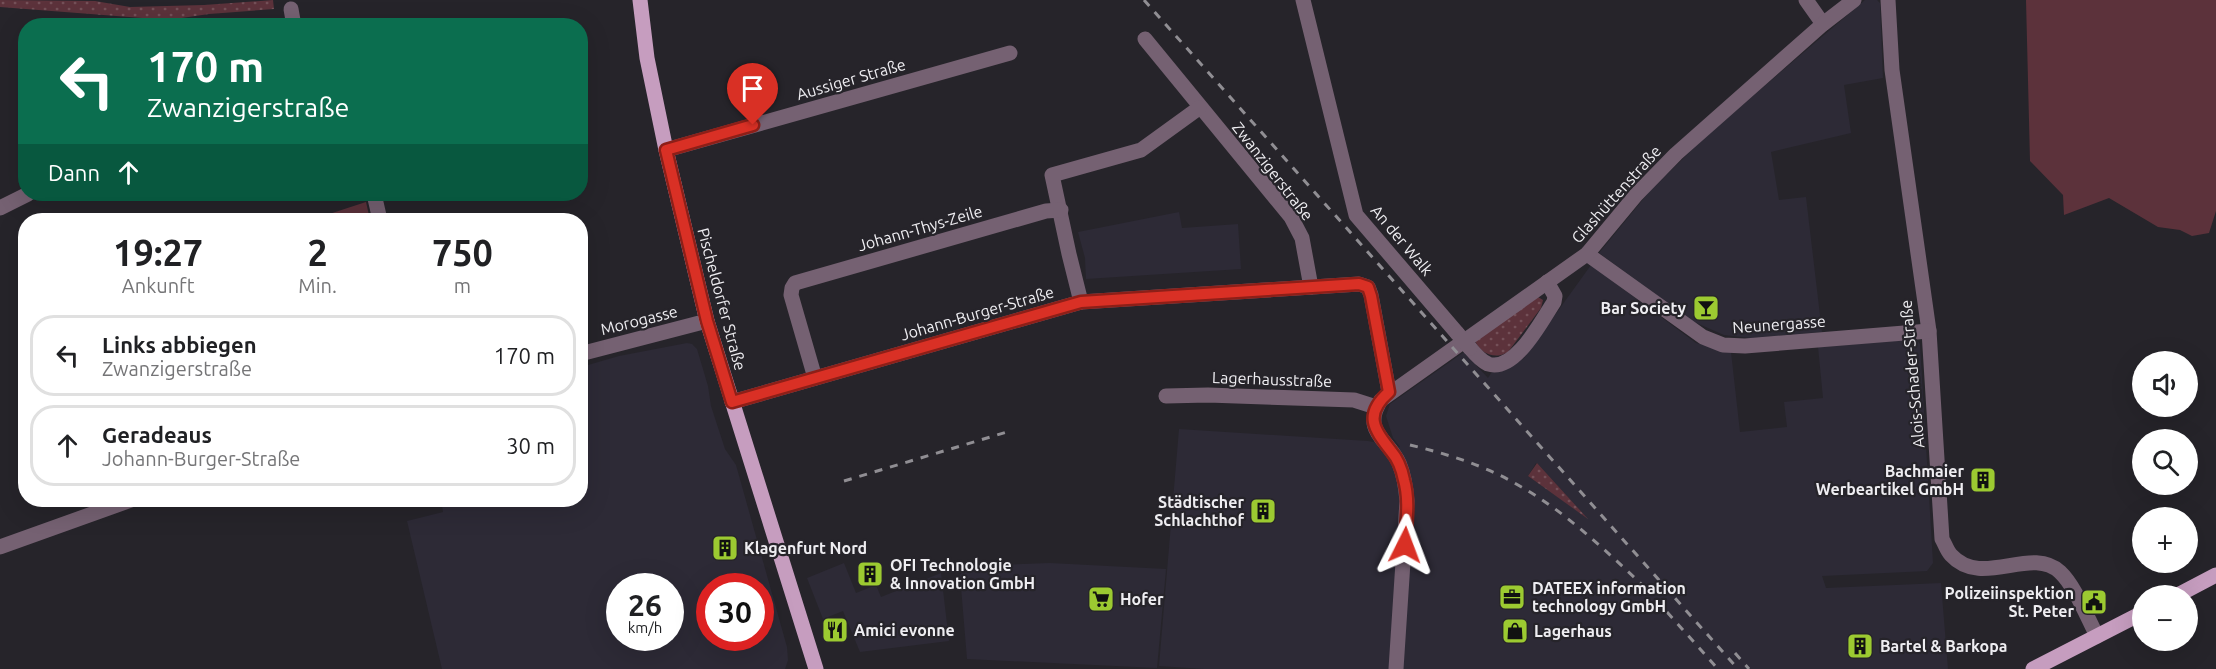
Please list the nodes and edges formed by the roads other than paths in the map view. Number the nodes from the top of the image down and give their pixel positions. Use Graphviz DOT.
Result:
graph roads {
  1 [pos="640,0"];
  2 [pos="1303,0"];
  3 [pos="1806,0"];
  4 [pos="1854,0"];
  5 [pos="1888,0"];
  6 [pos="291,9"];
  7 [pos="293,18"];
  8 [pos="1823,24"];
  9 [pos="1145,39"];
  10 [pos="1010,53"];
  11 [pos="1199,108"];
  12 [pos="666,150"];
  13 [pos="18,199"];
  14 [pos="0,208"];
  15 [pos="1061,210"];
  16 [pos="1587,254"];
  17 [pos="1547,282"];
  18 [pos="1311,287"];
  19 [pos="1081,302"];
  20 [pos="707,321"];
  21 [pos="1929,331"];
  22 [pos="588,352"];
  23 [pos="815,378"];
  24 [pos="1389,392"];
  25 [pos="1166,396"];
  26 [pos="732,402"];
  27 [pos="1376,407"];
  28 [pos="111,507"];
  29 [pos="0,547"];
  30 [pos="2216,575"];
  31 [pos="2197,585"];
  32 [pos="2132,618"];
  33 [pos="2097,636"];
  34 [pos="816,669"];
  35 [pos="1396,669"];
  36 [pos="2034,669"];
  1 -- 12 [label="main road, Pischeldorfer Straße"];
  2 -- 17 [label="street, An der Walk, bridge"];
  3 -- 8 [label="street"];
  4 -- 8 [label="street, Glashüttenstraße"];
  5 -- 21 [label="street, Alois-Schader-Straße"];
  6 -- 7 [label="street"];
  8 -- 16 [label="street, Glashüttenstraße"];
  9 -- 11 [label="street, Zwanzigerstraße"];
  10 -- 12 [label="street, Aussiger Straße"];
  11 -- 15 [label="street"];
  11 -- 18 [label="street, Zwanzigerstraße"];
  12 -- 20 [label="main road, Pischeldorfer Straße"];
  13 -- 14 [label="street"];
  15 -- 19 [label="street"];
  15 -- 23 [label="street, Johann-Thys-Zeile"];
  16 -- 17 [label="street, Glashüttenstraße"];
  16 -- 21 [label="street, Neunergasse"];
  17 -- 24 [label="street, Glashüttenstraße"];
  18 -- 19 [label="street, Johann-Burger-Straße"];
  18 -- 24 [label="street"];
  19 -- 23 [label="street, Johann-Burger-Straße"];
  20 -- 22 [label="street, Morogasse"];
  20 -- 26 [label="main road, Pischeldorfer Straße"];
  21 -- 33 [label="street, Alois-Schader-Straße"];
  23 -- 26 [label="street, Johann-Burger-Straße"];
  24 -- 27 [label="street"];
  25 -- 27 [label="street, Lagerhausstraße"];
  26 -- 34 [label="main road, Pischeldorfer Straße"];
  27 -- 35 [label="street"];
  28 -- 29 [label="street"];
  30 -- 31 [label="main road"];
  32 -- 33 [label="main road"];
  33 -- 36 [label="main road"];
}
